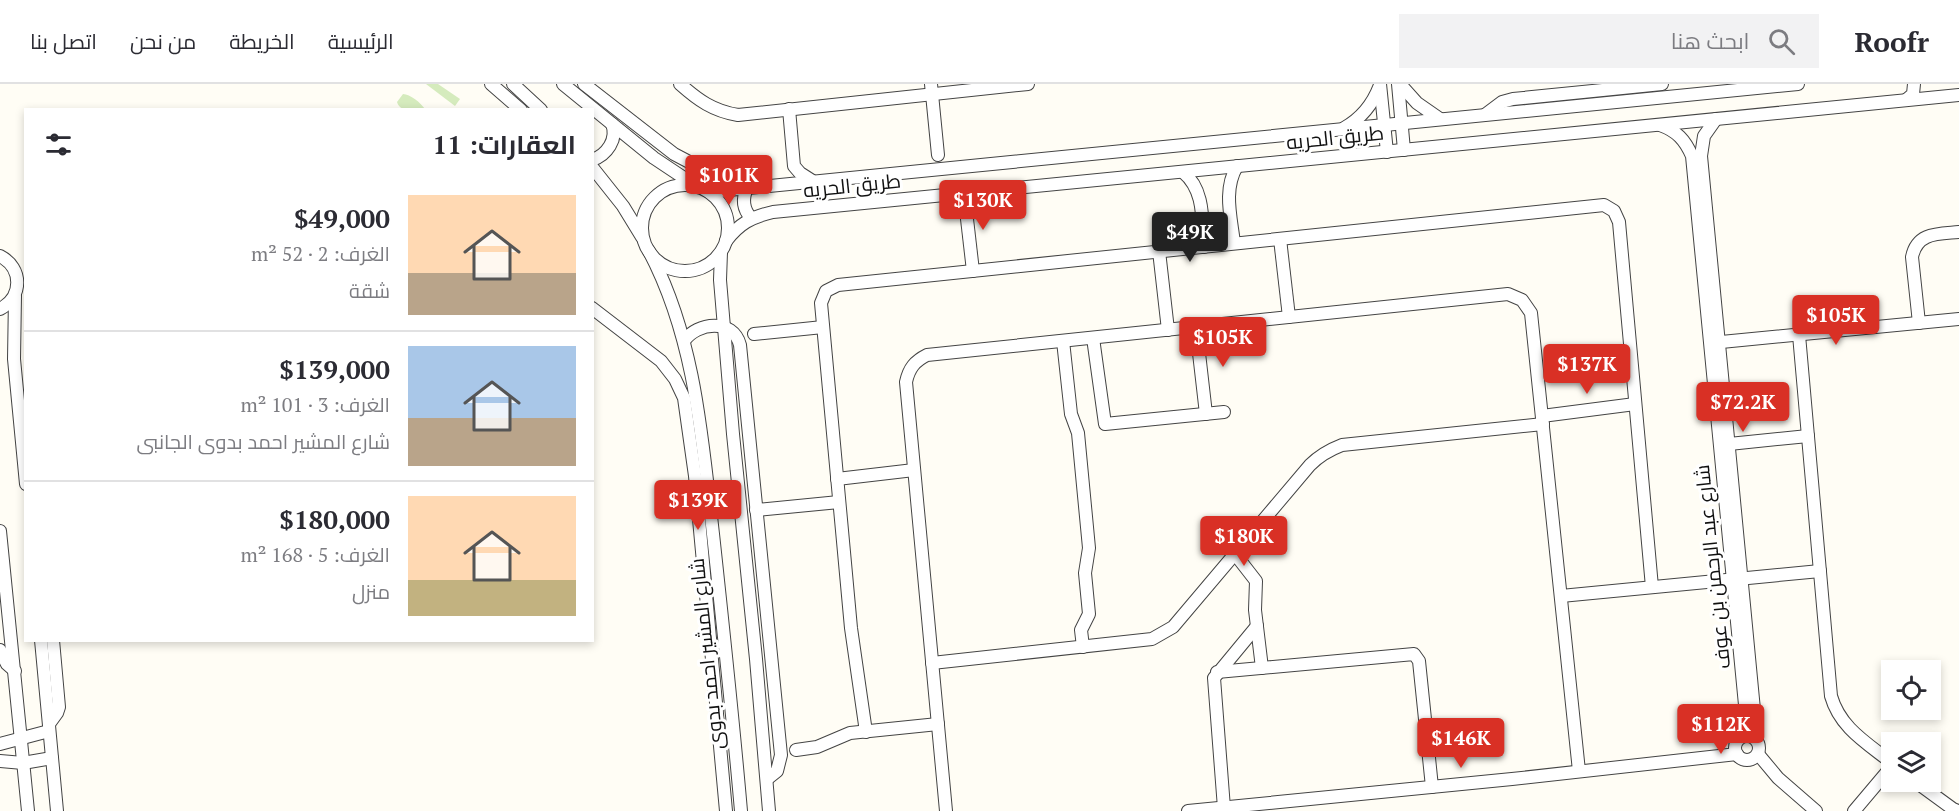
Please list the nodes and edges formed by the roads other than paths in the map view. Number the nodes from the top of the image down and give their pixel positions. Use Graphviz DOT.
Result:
graph roads {
  1 [pos="491,84"];
  2 [pos="513,84"];
  3 [pos="563,84"];
  4 [pos="584,84"];
  5 [pos="680,84"];
  6 [pos="1028,84"];
  7 [pos="1380,84"];
  8 [pos="1399,84"];
  9 [pos="1662,84"];
  10 [pos="1798,84"];
  11 [pos="1914,84"];
  12 [pos="1940,84"];
  13 [pos="1626,86"];
  14 [pos="931,89"];
  15 [pos="1953,96"];
  16 [pos="1906,100"];
  17 [pos="520,108"];
  18 [pos="539,108"];
  19 [pos="592,108"];
  20 [pos="594,109"];
  21 [pos="789,109"];
  22 [pos="1485,115"];
  23 [pos="1440,119"];
  24 [pos="1716,119"];
  25 [pos="1402,123"];
  26 [pos="612,124"];
  27 [pos="1384,125"];
  28 [pos="1659,125"];
  29 [pos="1343,129"];
  30 [pos="663,145"];
  31 [pos="1404,150"];
  32 [pos="1387,152"];
  33 [pos="938,155"];
  34 [pos="654,158"];
  35 [pos="594,159"];
  36 [pos="794,166"];
  37 [pos="1237,166"];
  38 [pos="594,170"];
  39 [pos="1183,172"];
  40 [pos="814,182"];
  41 [pos="776,185"];
  42 [pos="742,188"];
  43 [pos="703,189"];
  44 [pos="964,193"];
  45 [pos="751,218"];
  46 [pos="1959,232"];
  47 [pos="1280,238"];
  48 [pos="1234,243"];
  49 [pos="646,245"];
  50 [pos="1204,246"];
  51 [pos="723,247"];
  52 [pos="1159,251"];
  53 [pos="0,256"];
  54 [pos="973,271"];
  55 [pos="15,296"];
  56 [pos="0,309"];
  57 [pos="594,310"];
  58 [pos="1289,317"];
  59 [pos="1959,319"];
  60 [pos="1919,323"];
  61 [pos="1200,326"];
  62 [pos="823,327"];
  63 [pos="725,328"];
  64 [pos="1168,330"];
  65 [pos="754,334"];
  66 [pos="1799,334"];
  67 [pos="1094,338"];
  68 [pos="684,341"];
  69 [pos="1063,341"];
  70 [pos="1714,343"];
  71 [pos="690,368"];
  72 [pos="671,373"];
  73 [pos="15,379"];
  74 [pos="24,387"];
  75 [pos="690,396"];
  76 [pos="1635,404"];
  77 [pos="1543,420"];
  78 [pos="1808,436"];
  79 [pos="1729,444"];
  80 [pos="24,465"];
  81 [pos="914,470"];
  82 [pos="837,478"];
  83 [pos="754,492"];
  84 [pos="739,493"];
  85 [pos="840,502"];
  86 [pos="756,510"];
  87 [pos="0,531"];
  88 [pos="1235,554"];
  89 [pos="1820,571"];
  90 [pos="1737,579"];
  91 [pos="1652,587"];
  92 [pos="1561,596"];
  93 [pos="1257,626"];
  94 [pos="41,642"];
  95 [pos="53,642"];
  96 [pos="1083,647"];
  97 [pos="0,650"];
  98 [pos="932,663"];
  99 [pos="1262,668"];
  100 [pos="15,671"];
  101 [pos="1217,672"];
  102 [pos="938,724"];
  103 [pos="49,727"];
  104 [pos="866,732"];
  105 [pos="21,738"];
  106 [pos="0,744"];
  107 [pos="1754,744"];
  108 [pos="796,750"];
  109 [pos="1737,754"];
  110 [pos="1881,756"];
  111 [pos="52,758"];
  112 [pos="0,761"];
  113 [pos="23,762"];
  114 [pos="1580,771"];
  115 [pos="1881,778"];
  116 [pos="766,779"];
  117 [pos="1432,787"];
  118 [pos="1930,792"];
  119 [pos="1224,808"];
  120 [pos="28,811"];
  121 [pos="57,811"];
  122 [pos="726,811"];
  123 [pos="741,811"];
  124 [pos="769,811"];
  125 [pos="946,811"];
  126 [pos="1188,811"];
  127 [pos="1816,811"];
  128 [pos="1854,811"];
  129 [pos="1958,811"];
  1 -- 17 [label="street"];
  2 -- 18 [label="street"];
  3 -- 19 [label="street"];
  4 -- 30 [label="street"];
  5 -- 21 [label="street"];
  6 -- 14 [label="street"];
  7 -- 27 [label="street"];
  7 -- 29 [label="street"];
  8 -- 23 [label="street"];
  8 -- 25 [label="street"];
  9 -- 13 [label="street"];
  10 -- 22 [label="street, طريق الحريه"];
  11 -- 16 [label="street"];
  12 -- 15 [label="street"];
  13 -- 22 [label="street"];
  14 -- 21 [label="street"];
  14 -- 33 [label="street"];
  15 -- 16 [label="street, طريق الحريه"];
  16 -- 24 [label="street, طريق الحريه"];
  20 -- 26 [label="street"];
  21 -- 36 [label="street"];
  22 -- 23 [label="street, طريق الحريه"];
  23 -- 25 [label="street, طريق الحريه"];
  24 -- 28 [label="street, طريق الحريه"];
  24 -- 70 [label="street, شارع عبد الرحمن بن عوف"];
  25 -- 27 [label="street, طريق الحريه"];
  25 -- 31 [label="street"];
  26 -- 34 [label="street"];
  26 -- 35 [label="street"];
  27 -- 29 [label="street, طريق الحريه"];
  27 -- 32 [label="street"];
  28 -- 31 [label="street, طريق الحريه"];
  28 -- 70 [label="street, شارع عبد الرحمن بن عوف"];
  29 -- 40 [label="street, طريق الحريه"];
  30 -- 34 [label="street"];
  30 -- 42 [label="street"];
  31 -- 32 [label="street, طريق الحريه"];
  32 -- 37 [label="street, طريق الحريه"];
  34 -- 43 [label="street"];
  36 -- 40 [label="street"];
  36 -- 41 [label="street"];
  37 -- 39 [label="street, طريق الحريه"];
  37 -- 48 [label="street"];
  38 -- 49 [label="street, شارع المشير احمد بدوى"];
  39 -- 44 [label="street, طريق الحريه"];
  39 -- 50 [label="street"];
  40 -- 41 [label="street, طريق الحريه"];
  41 -- 42 [label="street, طريق الحريه"];
  42 -- 43 [label="street, طريق الحريه"];
  42 -- 45 [label="street"];
  43 -- 49 [label="street"];
  43 -- 51 [label="street"];
  44 -- 45 [label="street, طريق الحريه"];
  44 -- 54 [label="street"];
  45 -- 51 [label="street, طريق الحريه"];
  46 -- 60 [label="street"];
  47 -- 48 [label="street"];
  47 -- 58 [label="street"];
  47 -- 76 [label="street"];
  48 -- 50 [label="street"];
  49 -- 51 [label="street"];
  49 -- 68 [label="street, شارع المشير احمد بدوى"];
  50 -- 52 [label="street"];
  51 -- 63 [label="street"];
  52 -- 54 [label="street"];
  52 -- 64 [label="street"];
  53 -- 55 [label="street"];
  54 -- 62 [label="street"];
  55 -- 56 [label="street"];
  55 -- 73 [label="street"];
  57 -- 72 [label="street"];
  58 -- 61 [label="street"];
  58 -- 77 [label="street"];
  59 -- 60 [label="street"];
  60 -- 66 [label="street"];
  61 -- 64 [label="street"];
  61 -- 67 [label="street"];
  62 -- 65 [label="street"];
  62 -- 82 [label="street"];
  63 -- 68 [label="street"];
  63 -- 83 [label="street"];
  63 -- 84 [label="street"];
  64 -- 67 [label="street"];
  66 -- 70 [label="street"];
  66 -- 78 [label="street"];
  67 -- 69 [label="street"];
  68 -- 71 [label="street, شارع المشير احمد بدوى"];
  69 -- 81 [label="street"];
  69 -- 96 [label="street"];
  70 -- 79 [label="street, شارع عبد الرحمن بن عوف"];
  70 -- 90 [label="street, شارع عبد الرحمن بن عوف"];
  71 -- 72 [label="street"];
  71 -- 75 [label="street, شارع المشير احمد بدوى"];
  72 -- 75 [label="street"];
  73 -- 74 [label="street"];
  73 -- 80 [label="street"];
  75 -- 122 [label="street"];
  75 -- 123 [label="street, شارع المشير احمد بدوى"];
  76 -- 77 [label="street"];
  76 -- 91 [label="street"];
  77 -- 88 [label="street"];
  77 -- 92 [label="street"];
  78 -- 79 [label="street"];
  78 -- 89 [label="street"];
  79 -- 90 [label="street, شارع عبد الرحمن بن عوف"];
  81 -- 82 [label="street"];
  81 -- 98 [label="street"];
  82 -- 85 [label="street"];
  83 -- 84 [label="street"];
  83 -- 86 [label="street"];
  84 -- 116 [label="street"];
  85 -- 86 [label="street"];
  85 -- 104 [label="street"];
  86 -- 116 [label="street"];
  87 -- 100 [label="street"];
  88 -- 93 [label="street"];
  88 -- 96 [label="street"];
  89 -- 90 [label="street"];
  89 -- 110 [label="street"];
  90 -- 91 [label="street"];
  90 -- 107 [label="street, شارع عبد الرحمن بن عوف"];
  91 -- 92 [label="street"];
  92 -- 114 [label="street"];
  93 -- 99 [label="street"];
  93 -- 101 [label="street"];
  94 -- 103 [label="street"];
  95 -- 103 [label="street"];
  96 -- 98 [label="street"];
  97 -- 100 [label="street"];
  98 -- 102 [label="street"];
  99 -- 101 [label="street"];
  99 -- 117 [label="street"];
  100 -- 105 [label="street"];
  101 -- 119 [label="street"];
  102 -- 104 [label="street"];
  102 -- 125 [label="street"];
  103 -- 105 [label="street"];
  103 -- 111 [label="street"];
  104 -- 108 [label="street"];
  105 -- 106 [label="street"];
  105 -- 113 [label="street"];
  107 -- 109 [label="street"];
  107 -- 109 [label="street"];
  107 -- 127 [label="street"];
  109 -- 114 [label="street"];
  111 -- 113 [label="street"];
  111 -- 121 [label="street"];
  112 -- 113 [label="street"];
  113 -- 120 [label="street"];
  114 -- 117 [label="street"];
  115 -- 128 [label="street"];
  116 -- 124 [label="street"];
  117 -- 119 [label="street"];
  118 -- 129 [label="street"];
  119 -- 126 [label="street"];
}
